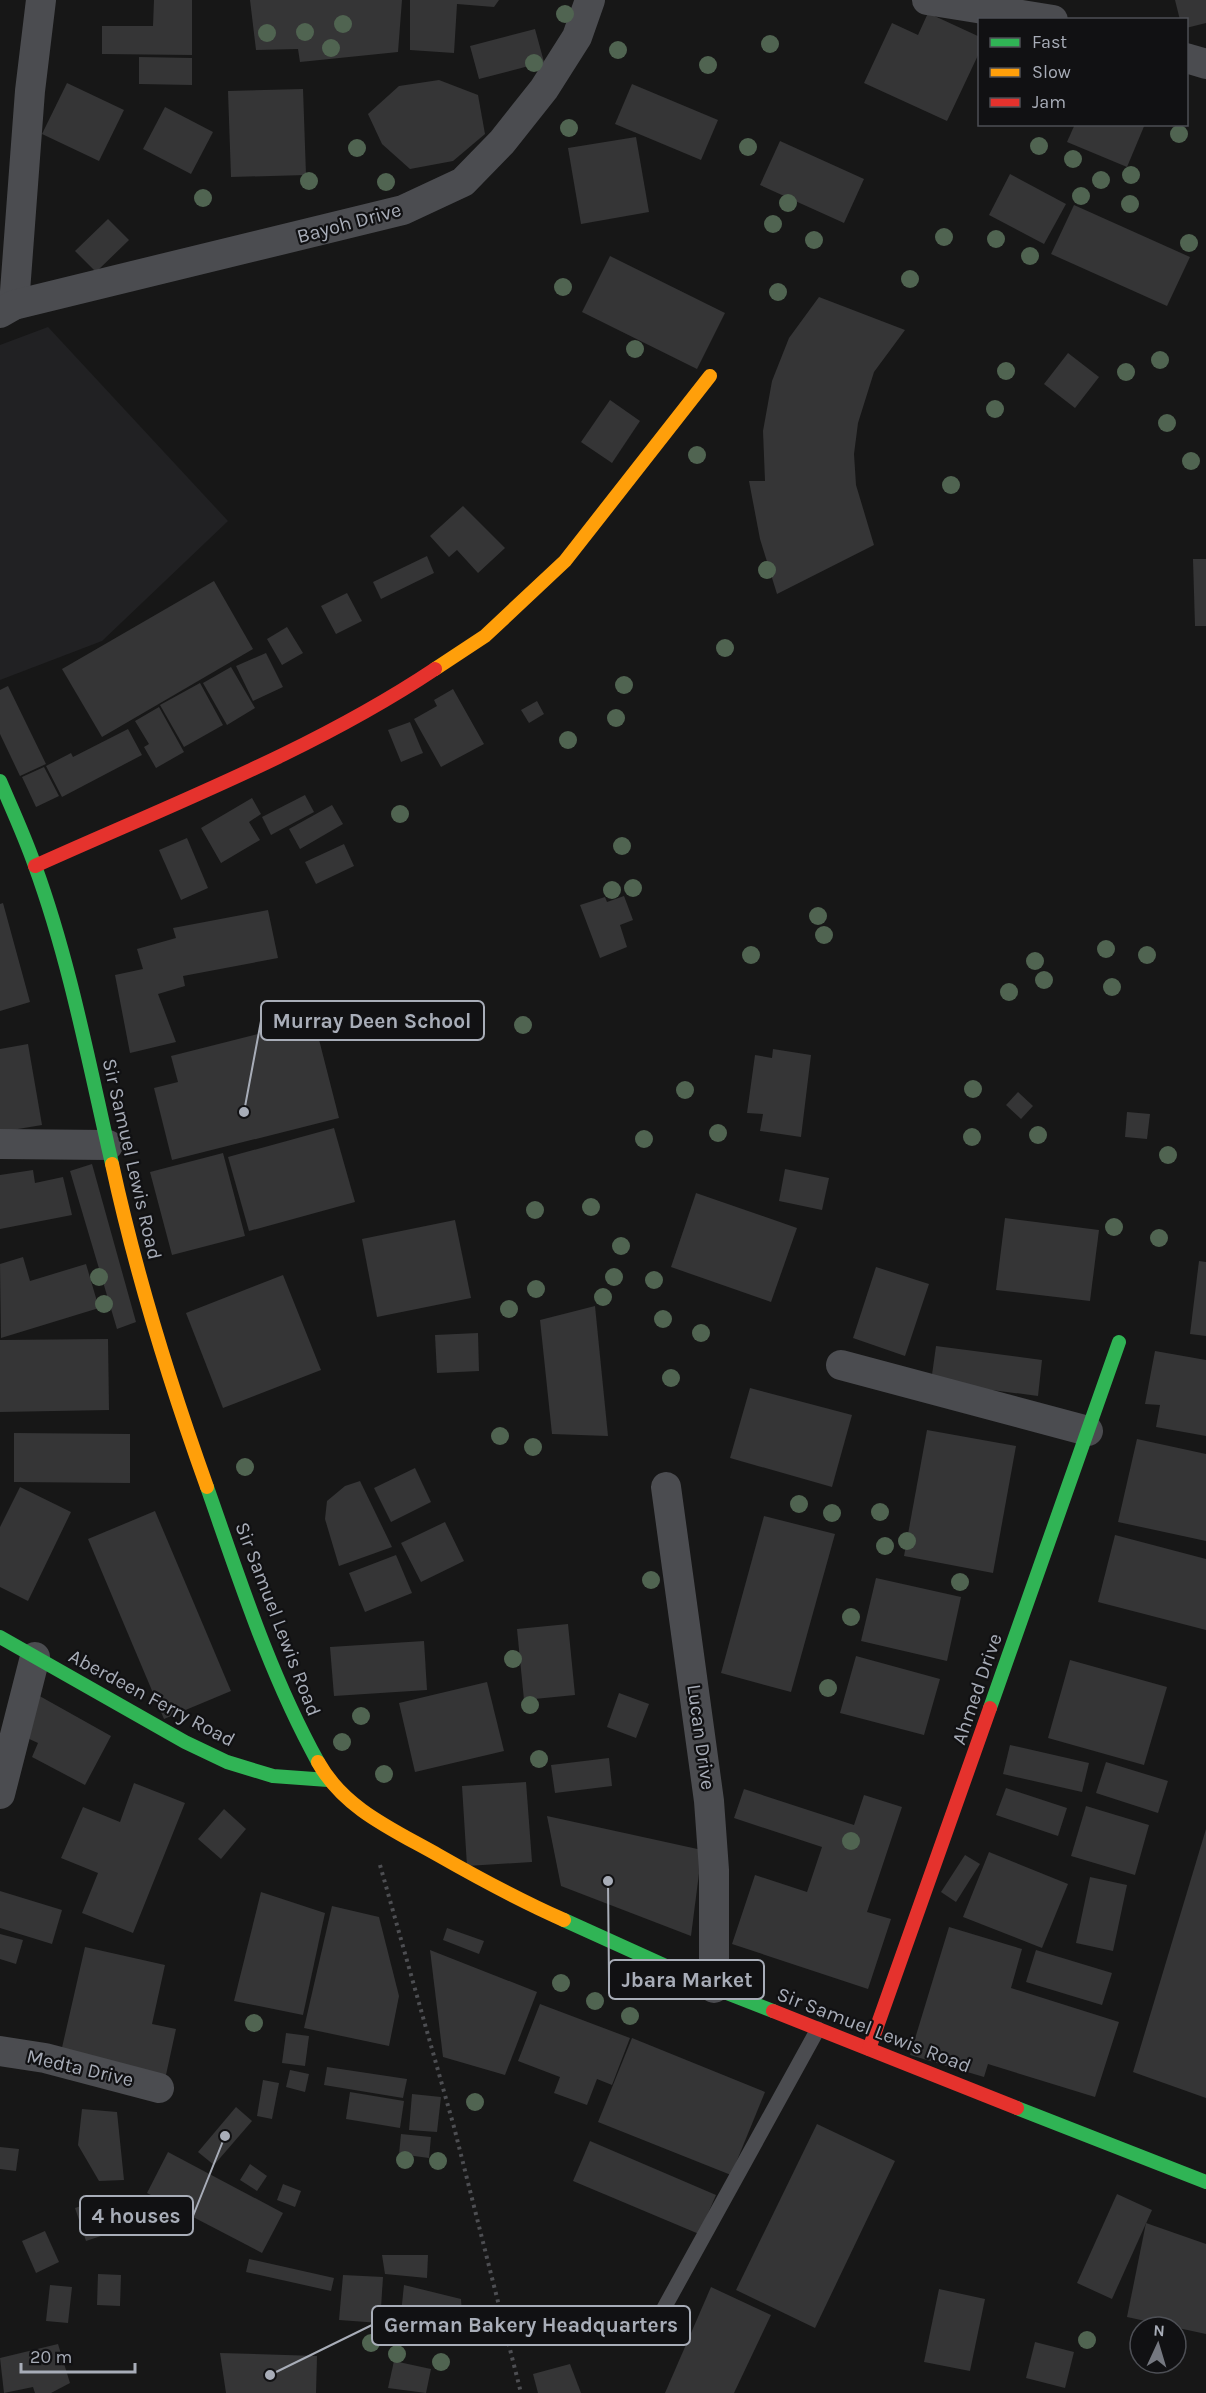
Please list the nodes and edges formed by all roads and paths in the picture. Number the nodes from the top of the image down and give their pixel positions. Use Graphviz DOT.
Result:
graph roads {
  1 [pos="41,0"];
  2 [pos="590,0"];
  3 [pos="927,0"];
  4 [pos="1040,18"];
  5 [pos="1188,59"];
  6 [pos="1206,64"];
  7 [pos="7,309"];
  8 [pos="710,376"];
  9 [pos="0,781"];
  10 [pos="35,866"];
  11 [pos="0,1144"];
  12 [pos="108,1145"];
  13 [pos="1119,1342"];
  14 [pos="841,1365"];
  15 [pos="1088,1431"];
  16 [pos="666,1487"];
  17 [pos="0,1637"];
  18 [pos="35,1657"];
  19 [pos="328,1780"];
  20 [pos="0,1794"];
  21 [pos="366,1815"];
  22 [pos="714,1988"];
  23 [pos="818,2029"];
  24 [pos="869,2049"];
  25 [pos="0,2051"];
  26 [pos="159,2088"];
  27 [pos="1206,2182"];
  28 [pos="658,2319"];
  29 [pos="522,2393"];
  1 -- 7 [label="street, Bayoh Drive"];
  2 -- 7 [label="street, Bayoh Drive"];
  3 -- 4 [label="street"];
  5 -- 6 [label="street"];
  8 -- 10 [label="main road"];
  9 -- 10 [label="main road, Sir Samuel Lewis Road"];
  10 -- 12 [label="main road, Sir Samuel Lewis Road"];
  11 -- 12 [label="street"];
  12 -- 19 [label="main road, Sir Samuel Lewis Road"];
  13 -- 15 [label="main road, Ahmed Drive"];
  14 -- 15 [label="street"];
  15 -- 24 [label="main road, Ahmed Drive"];
  16 -- 22 [label="street, Lucan Drive"];
  17 -- 18 [label="main road, Aberdeen Ferry Road"];
  18 -- 19 [label="main road, Aberdeen Ferry Road"];
  18 -- 20 [label="street"];
  19 -- 21 [label="main road, Sir Samuel Lewis Road"];
  21 -- 22 [label="main road, Sir Samuel Lewis Road"];
  21 -- 29 [label="path"];
  22 -- 23 [label="main road, Sir Samuel Lewis Road"];
  23 -- 24 [label="main road, Sir Samuel Lewis Road"];
  23 -- 28 [label="lane"];
  24 -- 27 [label="main road, Sir Samuel Lewis Road"];
  25 -- 26 [label="street, Medta Drive"];
}
